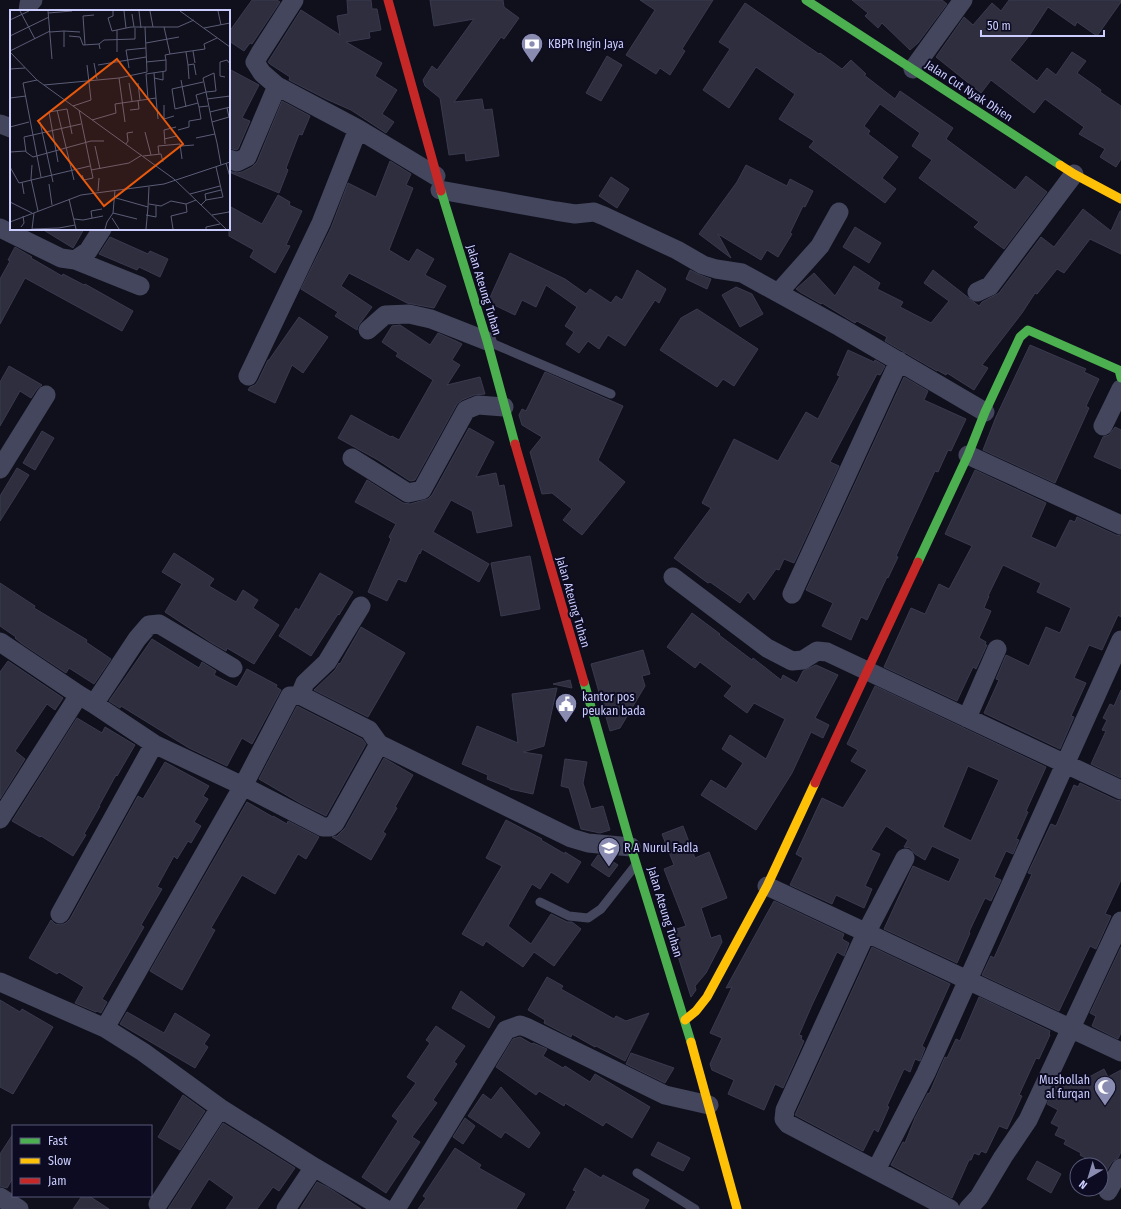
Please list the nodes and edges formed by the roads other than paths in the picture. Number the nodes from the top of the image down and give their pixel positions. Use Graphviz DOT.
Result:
graph roads {
  1 [pos="294,0"];
  2 [pos="388,0"];
  3 [pos="806,0"];
  4 [pos="963,0"];
  5 [pos="913,69"];
  6 [pos="277,86"];
  7 [pos="0,124"];
  8 [pos="10,128"];
  9 [pos="358,129"];
  10 [pos="230,159"];
  11 [pos="1074,174"];
  12 [pos="438,183"];
  13 [pos="1121,199"];
  14 [pos="839,212"];
  15 [pos="0,230"];
  16 [pos="101,230"];
  17 [pos="75,260"];
  18 [pos="140,286"];
  19 [pos="977,292"];
  20 [pos="778,293"];
  21 [pos="368,330"];
  22 [pos="487,341"];
  23 [pos="899,361"];
  24 [pos="248,376"];
  25 [pos="1121,378"];
  26 [pos="1121,389"];
  27 [pos="610,394"];
  28 [pos="46,395"];
  29 [pos="504,407"];
  30 [pos="984,412"];
  31 [pos="1103,426"];
  32 [pos="968,454"];
  33 [pos="352,458"];
  34 [pos="0,469"];
  35 [pos="1121,525"];
  36 [pos="673,576"];
  37 [pos="792,594"];
  38 [pos="361,606"];
  39 [pos="1121,640"];
  40 [pos="0,643"];
  41 [pos="997,649"];
  42 [pos="233,668"];
  43 [pos="868,671"];
  44 [pos="300,695"];
  45 [pos="87,700"];
  46 [pos="967,718"];
  47 [pos="154,744"];
  48 [pos="379,744"];
  49 [pos="1064,764"];
  50 [pos="243,786"];
  51 [pos="1121,790"];
  52 [pos="0,819"];
  53 [pos="634,855"];
  54 [pos="905,858"];
  55 [pos="767,886"];
  56 [pos="540,902"];
  57 [pos="60,914"];
  58 [pos="1121,921"];
  59 [pos="866,933"];
  60 [pos="967,981"];
  61 [pos="0,982"];
  62 [pos="685,1020"];
  63 [pos="105,1028"];
  64 [pos="1070,1028"];
  65 [pos="1121,1052"];
  66 [pos="709,1105"];
  67 [pos="220,1108"];
  68 [pos="314,1167"];
  69 [pos="1121,1168"];
  70 [pos="876,1170"];
  71 [pos="637,1173"];
  72 [pos="1109,1189"];
  73 [pos="0,1197"];
  74 [pos="158,1204"];
  75 [pos="19,1209"];
  76 [pos="286,1209"];
  77 [pos="385,1209"];
  78 [pos="396,1209"];
  79 [pos="695,1209"];
  80 [pos="737,1209"];
  81 [pos="950,1209"];
  82 [pos="968,1209"];
  1 -- 6 [label="street"];
  2 -- 12 [label="main road, Jalan Ateung Tuhan"];
  3 -- 5 [label="main road, Jalan Cut Nyak Dhien"];
  4 -- 5 [label="street"];
  5 -- 11 [label="main road, Jalan Cut Nyak Dhien"];
  6 -- 9 [label="street"];
  6 -- 10 [label="street"];
  7 -- 8 [label="street"];
  9 -- 12 [label="street"];
  9 -- 24 [label="street"];
  11 -- 13 [label="main road, Jalan Cut Nyak Dhien"];
  11 -- 19 [label="street"];
  12 -- 20 [label="street"];
  12 -- 22 [label="main road, Jalan Ateung Tuhan"];
  14 -- 20 [label="street"];
  15 -- 17 [label="street"];
  16 -- 17 [label="street"];
  17 -- 18 [label="street"];
  20 -- 23 [label="street"];
  21 -- 22 [label="street"];
  22 -- 27 [label="lane"];
  22 -- 29 [label="main road, Jalan Ateung Tuhan"];
  23 -- 30 [label="street"];
  23 -- 37 [label="street"];
  25 -- 30 [label="main road"];
  26 -- 31 [label="street"];
  28 -- 34 [label="street"];
  29 -- 33 [label="street"];
  29 -- 53 [label="main road, Jalan Ateung Tuhan"];
  30 -- 32 [label="main road"];
  32 -- 35 [label="street"];
  32 -- 43 [label="main road"];
  36 -- 43 [label="street"];
  38 -- 44 [label="street"];
  39 -- 49 [label="street"];
  40 -- 45 [label="street"];
  41 -- 46 [label="street"];
  42 -- 45 [label="street"];
  43 -- 46 [label="street"];
  43 -- 55 [label="main road"];
  44 -- 48 [label="street"];
  44 -- 50 [label="street"];
  45 -- 47 [label="street"];
  45 -- 52 [label="street"];
  46 -- 49 [label="street"];
  47 -- 50 [label="street"];
  47 -- 57 [label="street"];
  48 -- 50 [label="street"];
  48 -- 53 [label="street"];
  49 -- 51 [label="street"];
  49 -- 60 [label="street"];
  50 -- 63 [label="street"];
  53 -- 56 [label="lane"];
  53 -- 62 [label="main road, Jalan Ateung Tuhan"];
  54 -- 59 [label="street"];
  55 -- 59 [label="street"];
  55 -- 62 [label="main road"];
  58 -- 64 [label="street"];
  59 -- 60 [label="street"];
  59 -- 70 [label="street"];
  60 -- 64 [label="street"];
  60 -- 70 [label="street"];
  61 -- 63 [label="street"];
  62 -- 66 [label="main road, Jalan Ateung Tuhan"];
  63 -- 67 [label="street"];
  64 -- 65 [label="street"];
  64 -- 82 [label="street"];
  66 -- 78 [label="street"];
  66 -- 80 [label="main road, Jalan Ateung Tuhan"];
  67 -- 68 [label="street"];
  67 -- 74 [label="street"];
  68 -- 76 [label="street"];
  68 -- 77 [label="street"];
  69 -- 72 [label="street"];
  70 -- 81 [label="street"];
  71 -- 79 [label="lane"];
  73 -- 75 [label="street"];
}
